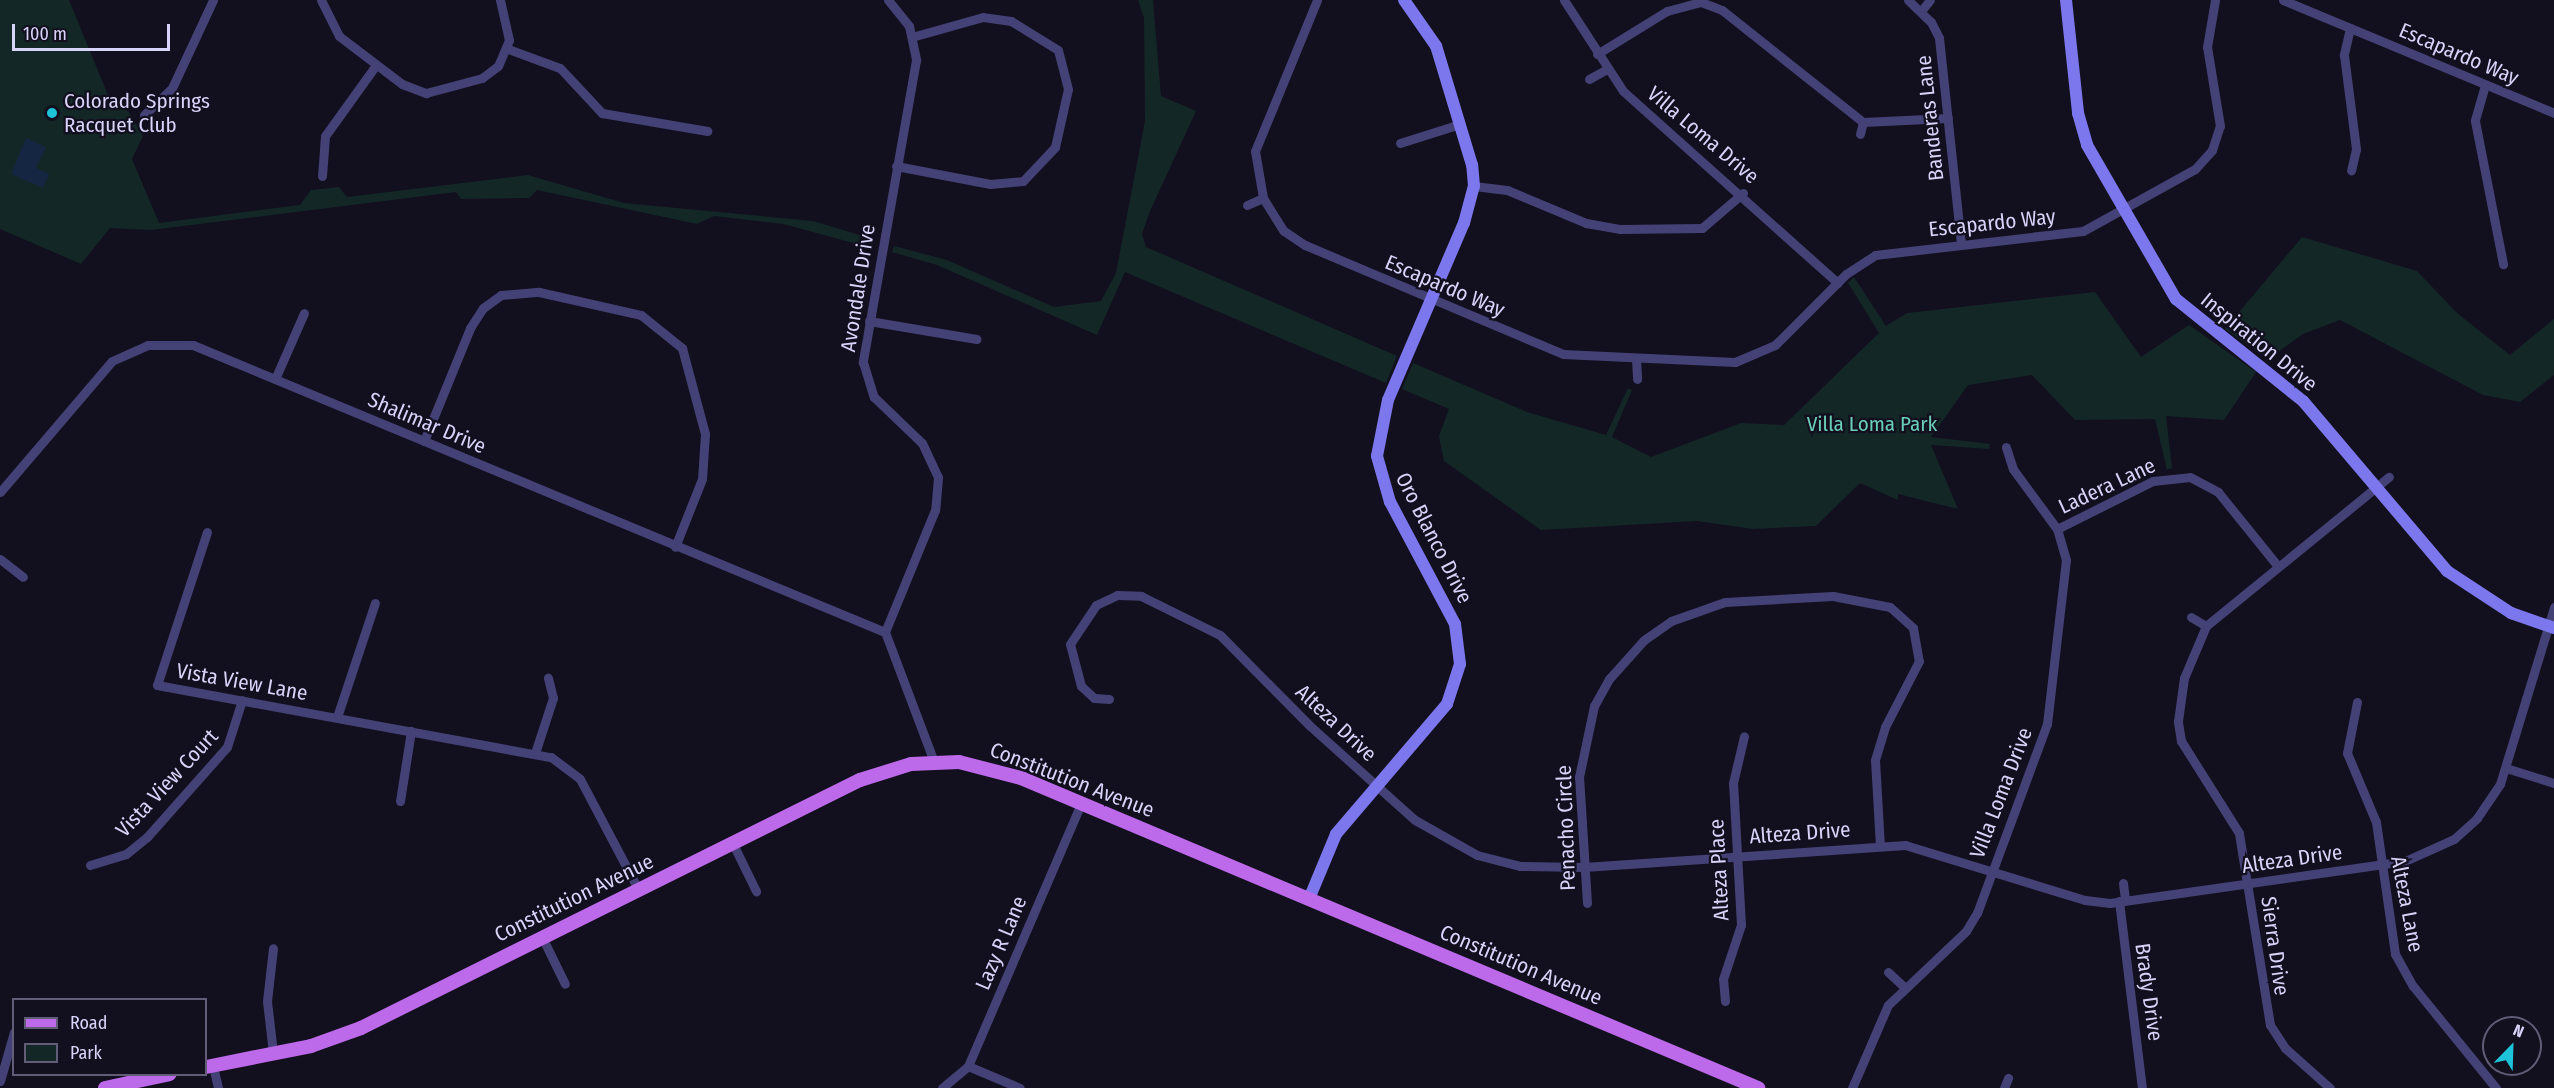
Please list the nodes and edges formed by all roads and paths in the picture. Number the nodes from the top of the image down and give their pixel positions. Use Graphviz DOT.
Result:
graph roads {
  1 [pos="213,0"];
  2 [pos="321,0"];
  3 [pos="500,0"];
  4 [pos="888,0"];
  5 [pos="1317,0"];
  6 [pos="1404,0"];
  7 [pos="1564,0"];
  8 [pos="1908,0"];
  9 [pos="1930,0"];
  10 [pos="2066,0"];
  11 [pos="2215,0"];
  12 [pos="2283,0"];
  13 [pos="1921,11"];
  14 [pos="2350,28"];
  15 [pos="912,37"];
  16 [pos="508,49"];
  17 [pos="1597,54"];
  18 [pos="376,65"];
  19 [pos="1607,69"];
  20 [pos="1589,79"];
  21 [pos="2485,85"];
  22 [pos="2554,113"];
  23 [pos="144,115"];
  24 [pos="1948,118"];
  25 [pos="1863,122"];
  26 [pos="1460,124"];
  27 [pos="707,131"];
  28 [pos="1860,134"];
  29 [pos="1400,143"];
  30 [pos="896,166"];
  31 [pos="2351,170"];
  32 [pos="322,177"];
  33 [pos="1474,186"];
  34 [pos="1743,193"];
  35 [pos="1263,198"];
  36 [pos="1247,205"];
  37 [pos="2124,210"];
  38 [pos="1961,244"];
  39 [pos="2503,264"];
  40 [pos="1838,283"];
  41 [pos="1431,300"];
  42 [pos="304,313"];
  43 [pos="869,321"];
  44 [pos="977,339"];
  45 [pos="1636,358"];
  46 [pos="275,379"];
  47 [pos="1636,379"];
  48 [pos="424,441"];
  49 [pos="2006,447"];
  50 [pos="2389,477"];
  51 [pos="2374,487"];
  52 [pos="0,492"];
  53 [pos="2057,529"];
  54 [pos="207,532"];
  55 [pos="675,547"];
  56 [pos="0,559"];
  57 [pos="2277,565"];
  58 [pos="23,577"];
  59 [pos="375,603"];
  60 [pos="2554,607"];
  61 [pos="2191,617"];
  62 [pos="2206,626"];
  63 [pos="2551,627"];
  64 [pos="885,632"];
  65 [pos="548,678"];
  66 [pos="1109,699"];
  67 [pos="242,700"];
  68 [pos="2357,702"];
  69 [pos="337,717"];
  70 [pos="411,731"];
  71 [pos="1744,736"];
  72 [pos="535,753"];
  73 [pos="934,762"];
  74 [pos="2506,768"];
  75 [pos="2554,783"];
  76 [pos="1375,784"];
  77 [pos="400,801"];
  78 [pos="1080,803"];
  79 [pos="732,842"];
  80 [pos="1880,846"];
  81 [pos="1737,855"];
  82 [pos="2380,864"];
  83 [pos="90,865"];
  84 [pos="1584,867"];
  85 [pos="1991,869"];
  86 [pos="2123,883"];
  87 [pos="2247,883"];
  88 [pos="638,889"];
  89 [pos="756,891"];
  90 [pos="1309,899"];
  91 [pos="2122,901"];
  92 [pos="1587,903"];
  93 [pos="542,937"];
  94 [pos="273,948"];
  95 [pos="1888,972"];
  96 [pos="565,984"];
  97 [pos="1903,986"];
  98 [pos="1725,1001"];
  99 [pos="12,1039"];
  100 [pos="273,1053"];
  101 [pos="209,1066"];
  102 [pos="968,1066"];
  103 [pos="161,1076"];
  104 [pos="0,1081"];
  105 [pos="105,1088"];
  106 [pos="218,1088"];
  107 [pos="942,1088"];
  108 [pos="1020,1088"];
  109 [pos="1758,1088"];
  110 [pos="1852,1088"];
  111 [pos="2142,1088"];
  112 [pos="2330,1088"];
  113 [pos="2496,1088"];
  1 -- 23 [label="street"];
  2 -- 18 [label="street"];
  3 -- 16 [label="street"];
  4 -- 15 [label="street, Avondale Drive"];
  5 -- 35 [label="street, Escapardo Way"];
  6 -- 26 [label="street"];
  7 -- 17 [label="street, Villa Loma Drive"];
  8 -- 13 [label="street, Banderas Lane"];
  9 -- 13 [label="street"];
  10 -- 37 [label="street, Inspiration Drive"];
  11 -- 37 [label="street, Escapardo Way"];
  12 -- 14 [label="street, Escapardo Way"];
  13 -- 24 [label="street, Banderas Lane"];
  14 -- 21 [label="street, Escapardo Way"];
  14 -- 31 [label="street"];
  15 -- 30 [label="street, Avondale Drive"];
  15 -- 30 [label="street"];
  16 -- 18 [label="street"];
  16 -- 27 [label="street"];
  17 -- 19 [label="street, Villa Loma Drive"];
  17 -- 25 [label="street"];
  18 -- 32 [label="street"];
  19 -- 20 [label="street"];
  19 -- 34 [label="street, Villa Loma Drive"];
  21 -- 22 [label="street, Escapardo Way"];
  21 -- 39 [label="street"];
  24 -- 25 [label="street"];
  24 -- 38 [label="street, Banderas Lane"];
  25 -- 28 [label="street"];
  26 -- 29 [label="street"];
  26 -- 33 [label="street"];
  30 -- 43 [label="street, Avondale Drive"];
  33 -- 34 [label="street"];
  33 -- 41 [label="street, Oro Blanco Drive"];
  34 -- 40 [label="street, Villa Loma Drive"];
  35 -- 36 [label="street"];
  35 -- 41 [label="street, Escapardo Way"];
  37 -- 38 [label="street, Escapardo Way"];
  37 -- 51 [label="street, Inspiration Drive"];
  38 -- 40 [label="street, Escapardo Way"];
  40 -- 45 [label="street, Escapardo Way"];
  41 -- 45 [label="street, Escapardo Way"];
  41 -- 76 [label="street, Oro Blanco Drive"];
  42 -- 46 [label="street"];
  43 -- 44 [label="street"];
  43 -- 64 [label="street, Avondale Drive"];
  45 -- 47 [label="street"];
  46 -- 48 [label="street, Shalimar Drive"];
  46 -- 52 [label="street, Shalimar Drive"];
  48 -- 55 [label="street, Shalimar Drive"];
  48 -- 55 [label="street"];
  49 -- 53 [label="street, Villa Loma Drive"];
  50 -- 51 [label="street, Sierra Drive"];
  51 -- 57 [label="street, Sierra Drive"];
  51 -- 63 [label="street, Inspiration Drive"];
  53 -- 57 [label="street, Ladera Lane"];
  53 -- 85 [label="street, Villa Loma Drive"];
  54 -- 67 [label="street, Vista View Lane"];
  55 -- 64 [label="street, Shalimar Drive"];
  56 -- 58 [label="street"];
  57 -- 62 [label="street, Sierra Drive"];
  59 -- 69 [label="street"];
  60 -- 63 [label="street, Alteza Drive"];
  61 -- 62 [label="street"];
  62 -- 87 [label="street, Sierra Drive"];
  63 -- 74 [label="street, Alteza Drive"];
  64 -- 73 [label="street"];
  65 -- 72 [label="street"];
  66 -- 76 [label="street, Alteza Drive"];
  67 -- 69 [label="street, Vista View Lane"];
  67 -- 83 [label="street, Vista View Court"];
  68 -- 82 [label="street, Alteza Lane"];
  69 -- 70 [label="street, Vista View Lane"];
  70 -- 72 [label="street, Vista View Lane"];
  70 -- 77 [label="street"];
  71 -- 81 [label="street, Alteza Place"];
  72 -- 88 [label="street, Vista View Lane"];
  73 -- 78 [label="main road, Constitution Avenue"];
  73 -- 79 [label="main road, Constitution Avenue"];
  74 -- 75 [label="street"];
  74 -- 82 [label="street, Alteza Drive"];
  76 -- 84 [label="street, Alteza Drive"];
  76 -- 90 [label="street, Oro Blanco Drive"];
  78 -- 90 [label="main road, Constitution Avenue"];
  78 -- 102 [label="street, Lazy R Lane"];
  79 -- 88 [label="main road, Constitution Avenue"];
  79 -- 89 [label="street"];
  80 -- 81 [label="street, Alteza Drive"];
  80 -- 84 [label="street, Penacho Circle"];
  80 -- 85 [label="street, Alteza Drive"];
  81 -- 84 [label="street, Alteza Drive"];
  81 -- 98 [label="street, Alteza Place"];
  82 -- 87 [label="street, Alteza Drive"];
  82 -- 113 [label="street, Alteza Lane"];
  84 -- 92 [label="street, Penacho Circle"];
  85 -- 91 [label="street, Alteza Drive"];
  85 -- 97 [label="street, Villa Loma Drive"];
  86 -- 91 [label="street, Brady Drive"];
  87 -- 91 [label="street, Alteza Drive"];
  87 -- 112 [label="street, Sierra Drive"];
  88 -- 93 [label="main road, Constitution Avenue"];
  90 -- 109 [label="main road, Constitution Avenue"];
  91 -- 111 [label="street, Brady Drive"];
  93 -- 96 [label="street"];
  93 -- 100 [label="main road, Constitution Avenue"];
  94 -- 100 [label="street"];
  95 -- 97 [label="street"];
  97 -- 110 [label="street, Villa Loma Drive"];
  99 -- 104 [label="street"];
  100 -- 101 [label="main road, Constitution Avenue"];
  101 -- 106 [label="street"];
  102 -- 107 [label="street, Lazy R Lane"];
  102 -- 108 [label="street"];
  103 -- 105 [label="main road"];
}
